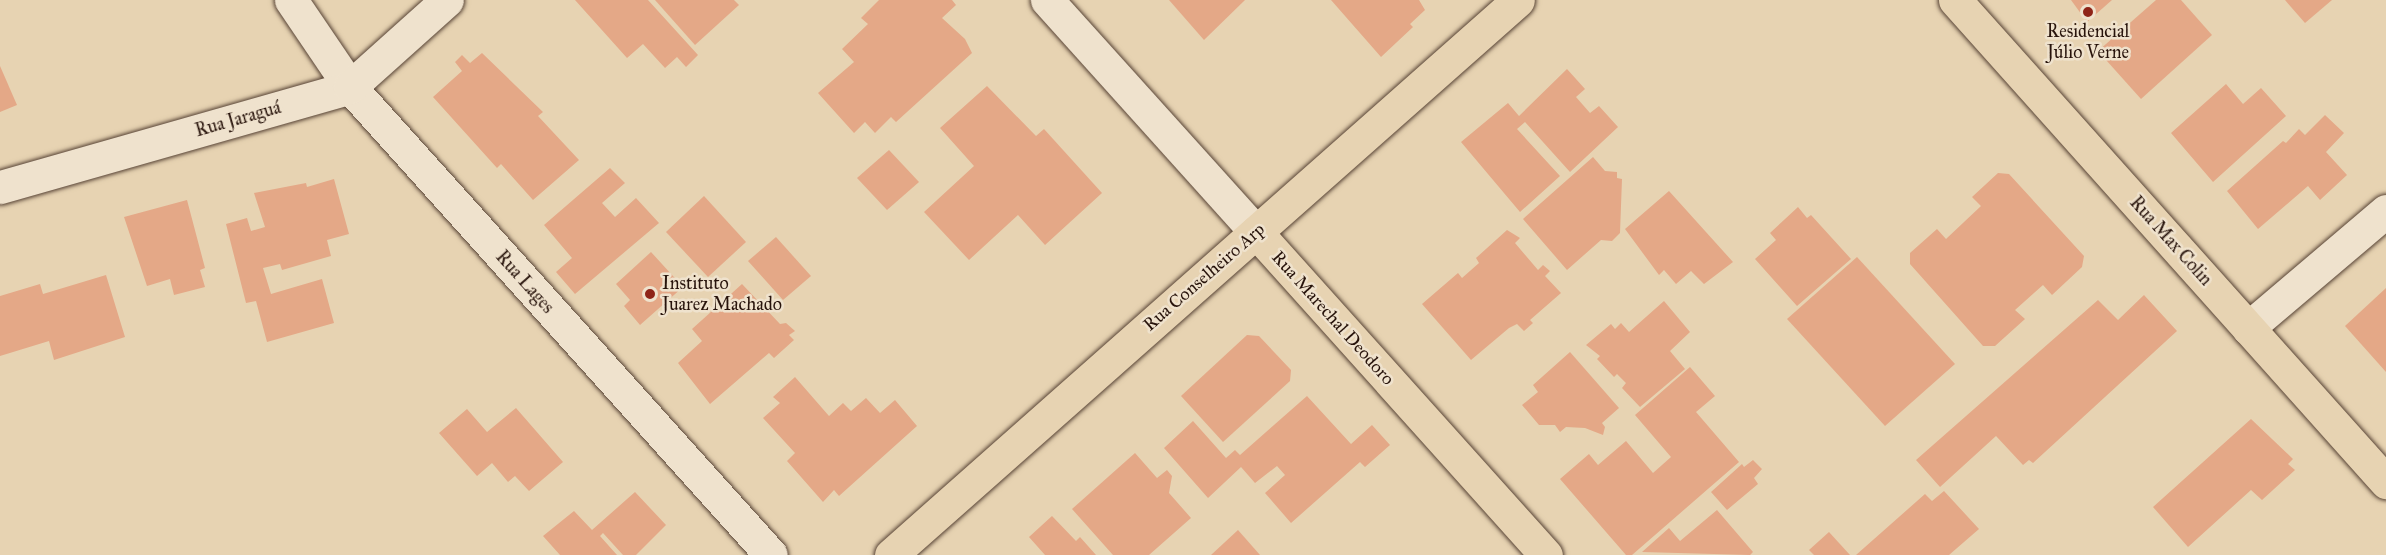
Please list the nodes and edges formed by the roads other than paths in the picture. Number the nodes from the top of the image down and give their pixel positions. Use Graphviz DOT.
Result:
graph roads {
  1 [pos="291,0"];
  2 [pos="447,0"];
  3 [pos="1047,0"];
  4 [pos="1518,0"];
  5 [pos="1955,0"];
  6 [pos="350,87"];
  7 [pos="0,187"];
  8 [pos="2386,211"];
  9 [pos="1256,232"];
  10 [pos="2248,328"];
  11 [pos="2386,482"];
  12 [pos="771,555"];
  13 [pos="891,555"];
  14 [pos="1546,555"];
  1 -- 6 [label="street, Rua Lages"];
  2 -- 6 [label="street, Rua Jaraguá"];
  3 -- 9 [label="street, Rua Marechal Deodoro"];
  4 -- 9 [label="main road, Rua Conselheiro Arp"];
  5 -- 10 [label="main road, Rua Max Colin"];
  6 -- 7 [label="street, Rua Jaraguá"];
  6 -- 12 [label="street, Rua Lages"];
  8 -- 10 [label="street"];
  9 -- 13 [label="main road, Rua Conselheiro Arp"];
  9 -- 14 [label="main road, Rua Marechal Deodoro"];
  10 -- 11 [label="main road, Rua Max Colin"];
}
